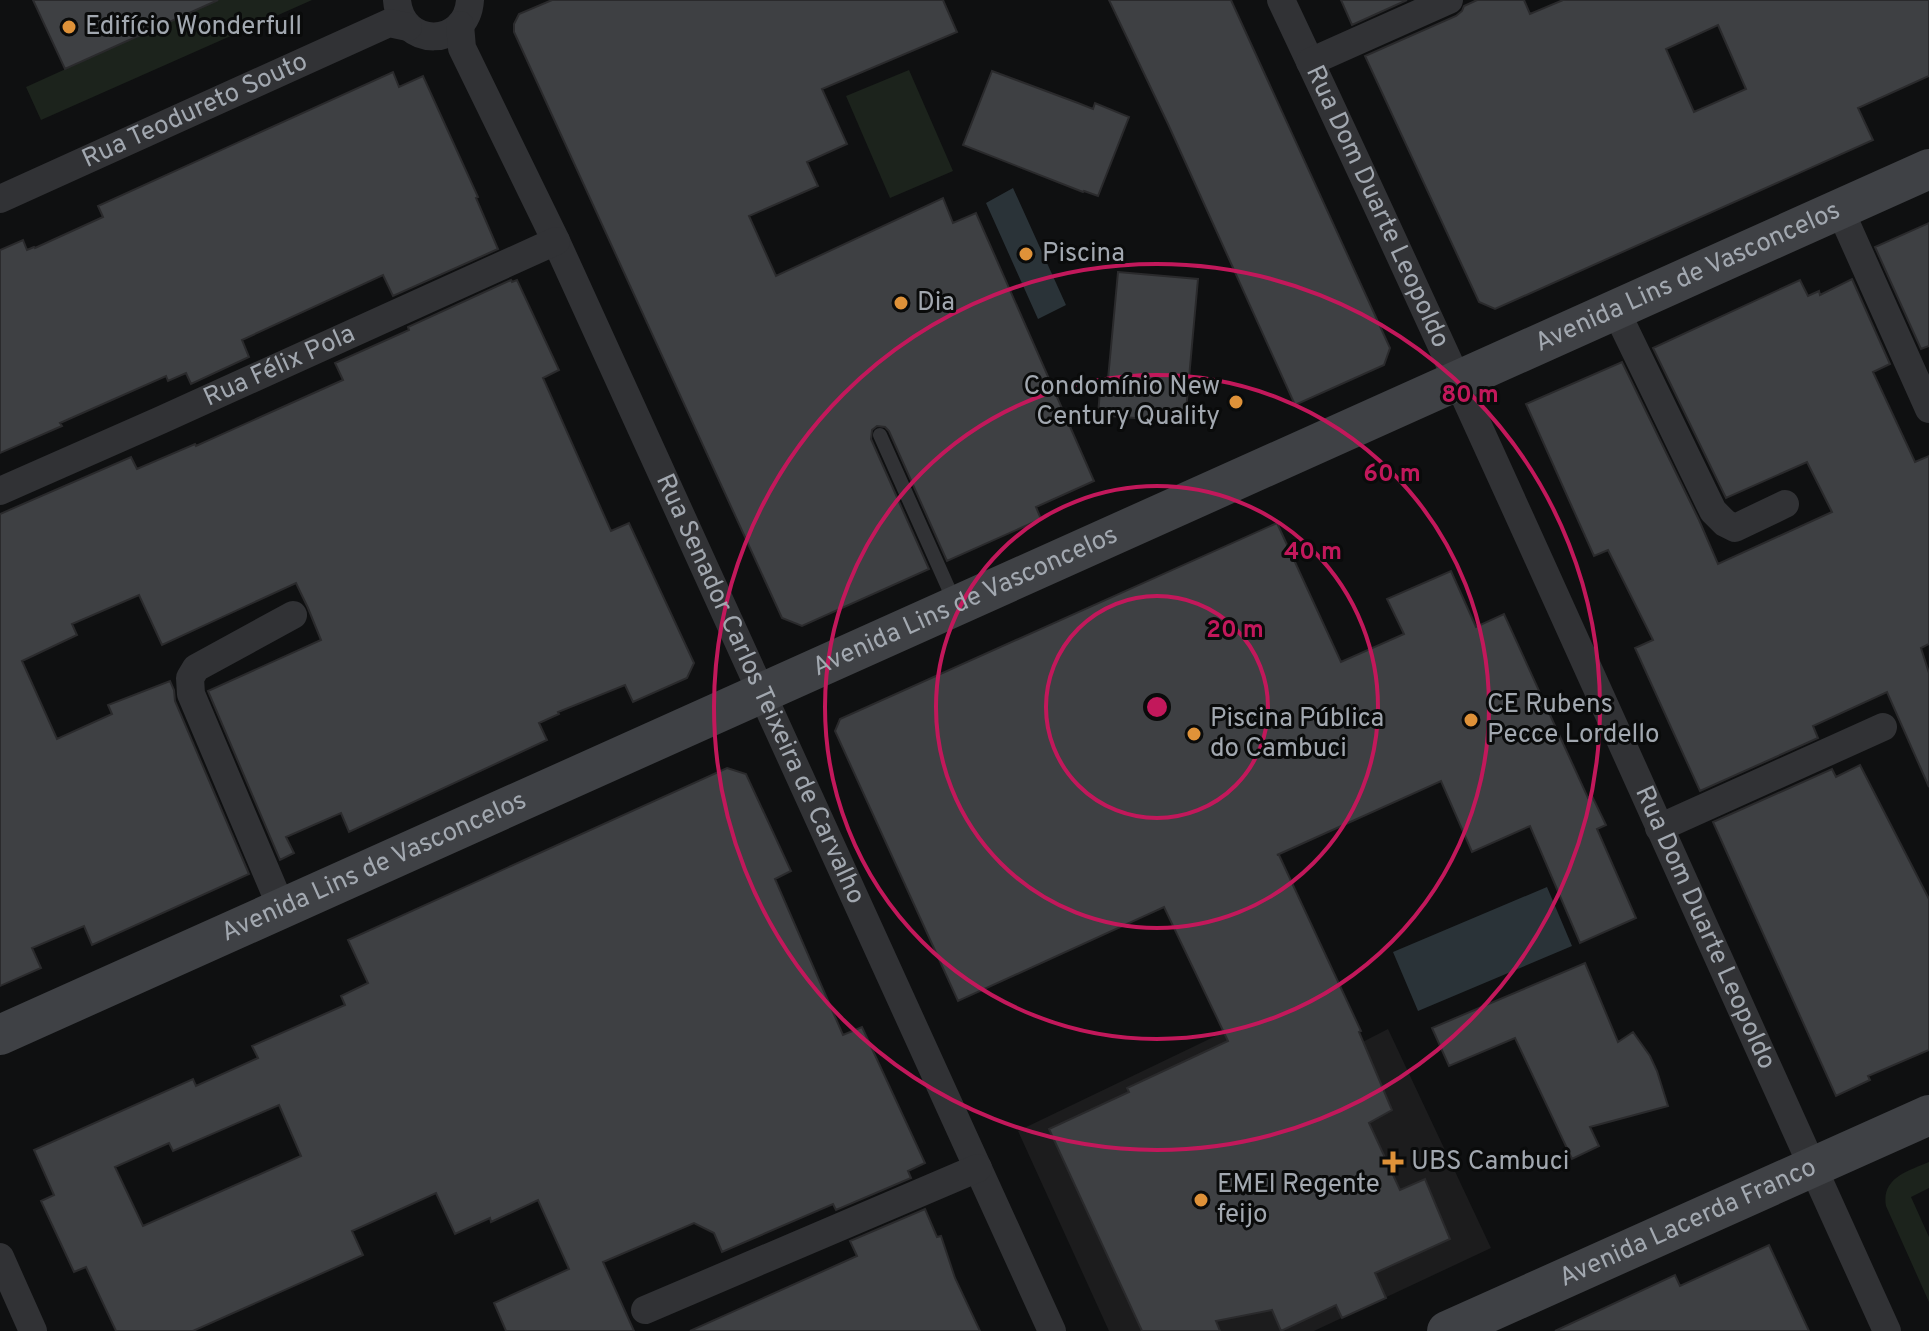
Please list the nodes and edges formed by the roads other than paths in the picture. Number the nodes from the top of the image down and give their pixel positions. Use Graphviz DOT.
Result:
graph roads {
  1 [pos="1281,0"];
  2 [pos="1449,0"];
  3 [pos="398,13"];
  4 [pos="459,27"];
  5 [pos="1310,62"];
  6 [pos="1929,169"];
  7 [pos="0,199"];
  8 [pos="1840,210"];
  9 [pos="556,241"];
  10 [pos="1615,309"];
  11 [pos="1457,382"];
  12 [pos="1929,409"];
  13 [pos="880,435"];
  14 [pos="0,491"];
  15 [pos="1785,504"];
  16 [pos="956,606"];
  17 [pos="293,615"];
  18 [pos="763,693"];
  19 [pos="1883,727"];
  20 [pos="1659,828"];
  21 [pos="282,909"];
  22 [pos="0,1035"];
  23 [pos="1929,1115"];
  24 [pos="1812,1167"];
  25 [pos="978,1168"];
  26 [pos="0,1257"];
  27 [pos="645,1310"];
  28 [pos="33,1331"];
  29 [pos="1052,1331"];
  30 [pos="1447,1331"];
  31 [pos="1887,1331"];
  1 -- 5 [label="street, Rua Dom Duarte Leopoldo"];
  2 -- 5 [label="street"];
  3 -- 4 [label="street"];
  3 -- 7 [label="street, Rua Teodureto Souto"];
  4 -- 9 [label="street, Rua Senador Carlos Teixeira de Carvalho"];
  5 -- 11 [label="street, Rua Dom Duarte Leopoldo"];
  6 -- 8 [label="street, Avenida Lins de Vasconcelos"];
  8 -- 10 [label="street, Avenida Lins de Vasconcelos"];
  8 -- 12 [label="street"];
  9 -- 14 [label="street, Rua Félix Pola"];
  9 -- 18 [label="street, Rua Senador Carlos Teixeira de Carvalho"];
  10 -- 11 [label="street, Avenida Lins de Vasconcelos"];
  10 -- 15 [label="street"];
  11 -- 16 [label="street, Avenida Lins de Vasconcelos"];
  11 -- 20 [label="street, Rua Dom Duarte Leopoldo"];
  13 -- 16 [label="lane"];
  16 -- 18 [label="street, Avenida Lins de Vasconcelos"];
  17 -- 21 [label="street"];
  18 -- 21 [label="street, Avenida Lins de Vasconcelos"];
  18 -- 25 [label="street, Rua Senador Carlos Teixeira de Carvalho"];
  19 -- 20 [label="street"];
  20 -- 24 [label="street, Rua Dom Duarte Leopoldo"];
  21 -- 22 [label="street, Avenida Lins de Vasconcelos"];
  23 -- 24 [label="street, Avenida Lacerda Franco"];
  24 -- 30 [label="street, Avenida Lacerda Franco"];
  24 -- 31 [label="street, Rua Dom Duarte Leopoldo"];
  25 -- 27 [label="street"];
  25 -- 29 [label="street, Rua Senador Carlos Teixeira de Carvalho"];
  26 -- 28 [label="street"];
}
